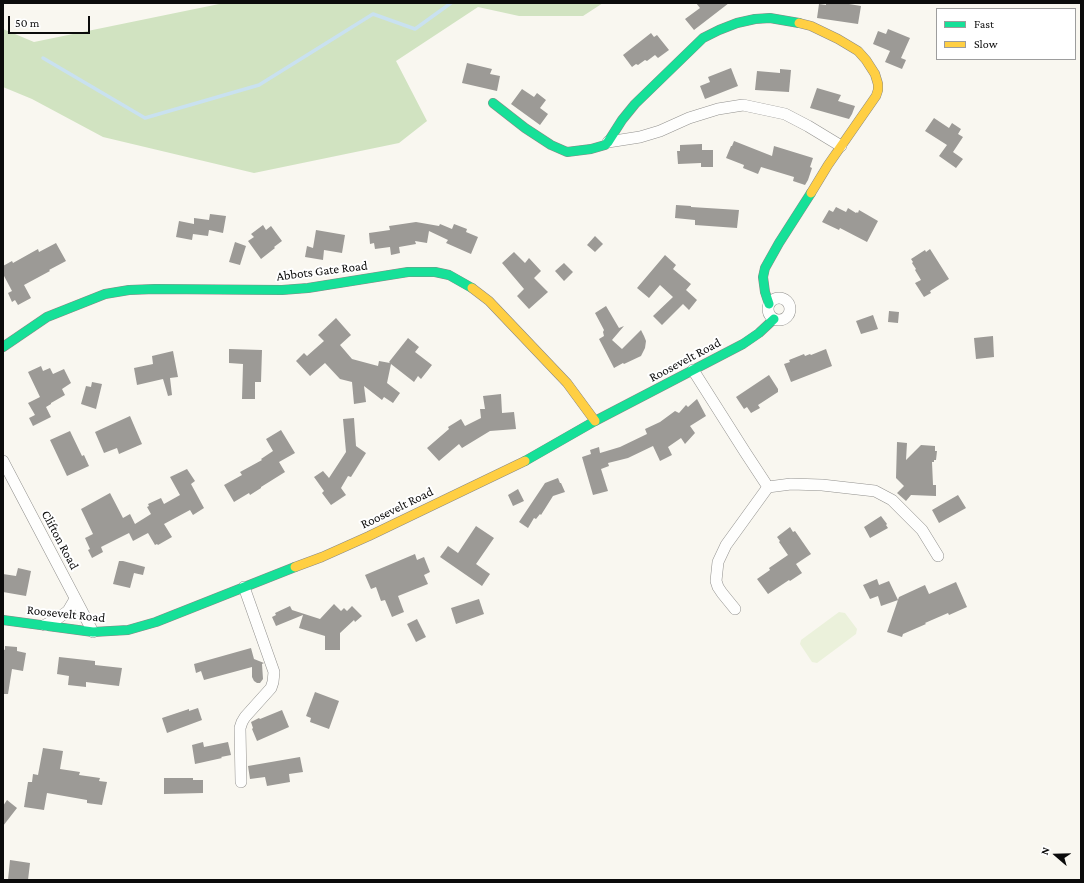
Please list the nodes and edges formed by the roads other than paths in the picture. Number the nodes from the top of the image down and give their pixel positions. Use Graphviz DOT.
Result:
graph roads {
  1 [pos="493,103"];
  2 [pos="608,142"];
  3 [pos="841,146"];
  4 [pos="769,304"];
  5 [pos="774,319"];
  6 [pos="3,347"];
  7 [pos="693,370"];
  8 [pos="595,421"];
  9 [pos="3,461"];
  10 [pos="768,487"];
  11 [pos="938,556"];
  12 [pos="244,587"];
  13 [pos="76,599"];
  14 [pos="735,609"];
  15 [pos="3,620"];
  16 [pos="45,625"];
  17 [pos="93,632"];
  18 [pos="241,782"];
  1 -- 2 [label="street"];
  2 -- 3 [label="street"];
  2 -- 3 [label="street"];
  3 -- 4 [label="street"];
  4 -- 5 [label="street"];
  4 -- 5 [label="street"];
  5 -- 7 [label="street, Roosevelt Road"];
  6 -- 8 [label="street, Abbots Gate Road"];
  7 -- 8 [label="street, Roosevelt Road"];
  7 -- 10 [label="street"];
  8 -- 12 [label="street, Roosevelt Road"];
  9 -- 13 [label="street, Clifton Road"];
  10 -- 11 [label="street"];
  10 -- 14 [label="street"];
  12 -- 17 [label="street, Roosevelt Road"];
  12 -- 18 [label="street"];
  13 -- 16 [label="street"];
  13 -- 17 [label="street, Clifton Road"];
  15 -- 16 [label="street, Roosevelt Road"];
  16 -- 17 [label="street, Roosevelt Road"];
}
